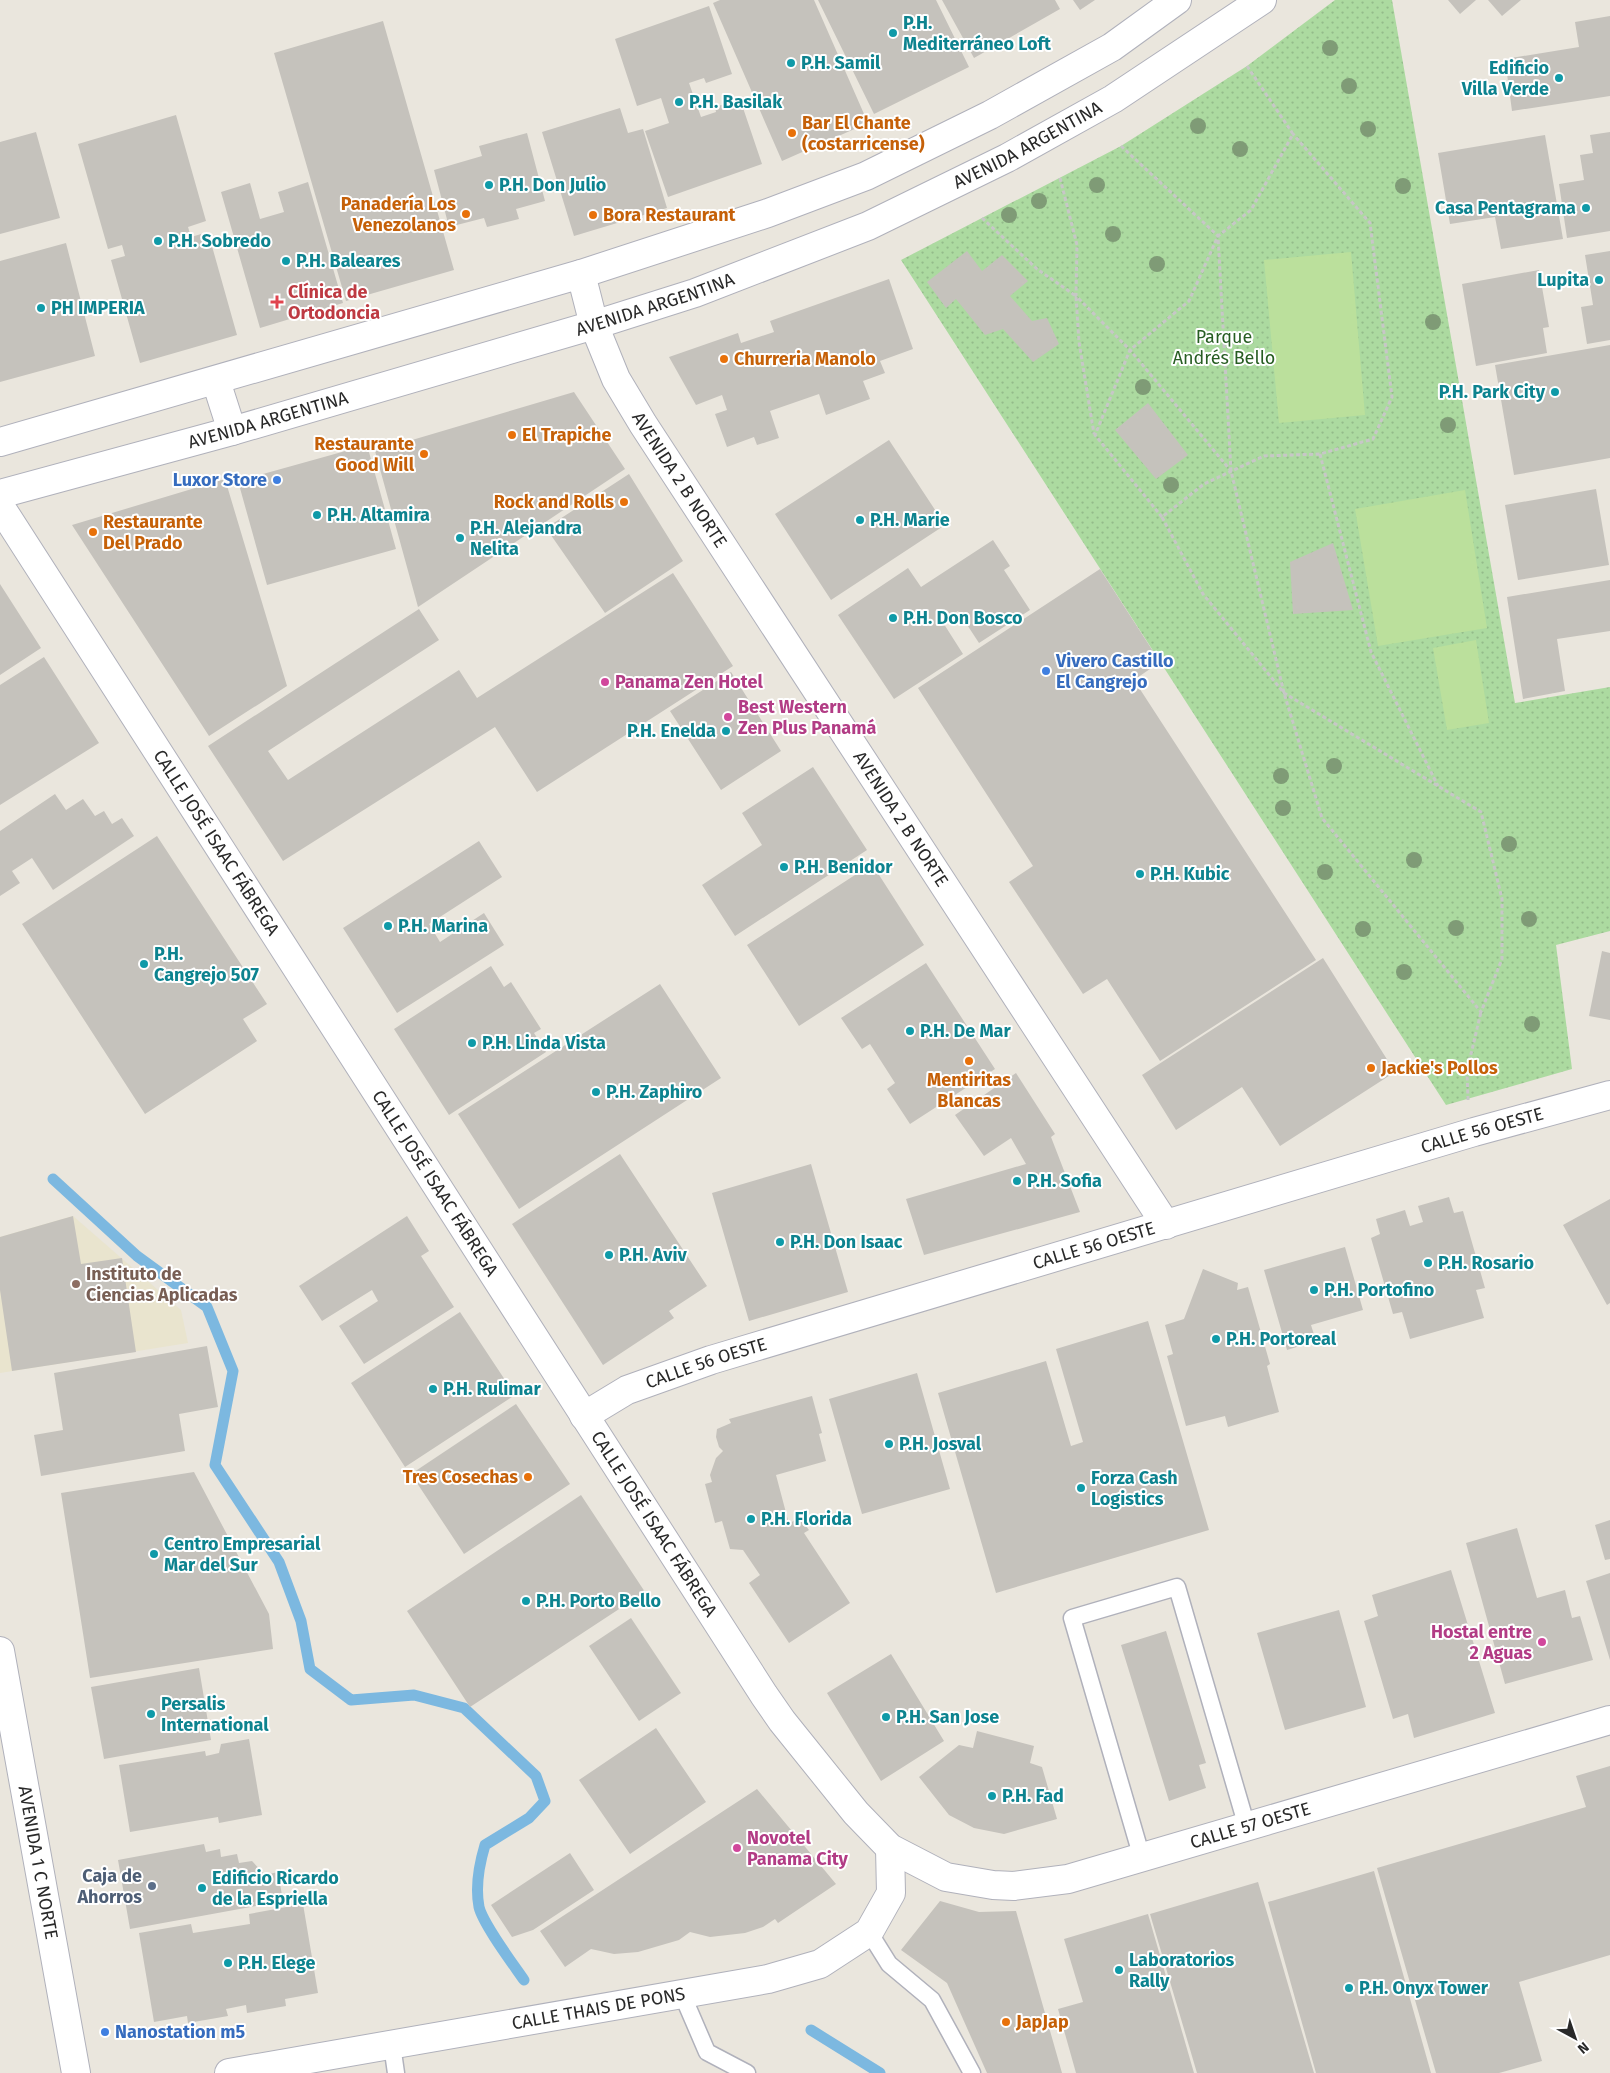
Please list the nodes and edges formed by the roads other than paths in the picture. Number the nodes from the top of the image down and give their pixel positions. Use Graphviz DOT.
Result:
graph roads {
  1 [pos="1177,0"];
  2 [pos="1262,0"];
  3 [pos="581,274"];
  4 [pos="594,324"];
  5 [pos="216,381"];
  6 [pos="232,431"];
  7 [pos="0,442"];
  8 [pos="0,494"];
  9 [pos="0,506"];
  10 [pos="1610,1095"];
  11 [pos="1166,1225"];
  12 [pos="584,1416"];
  13 [pos="0,1651"];
  14 [pos="1610,1720"];
  15 [pos="1247,1827"];
  16 [pos="890,1848"];
  17 [pos="1142,1858"];
  18 [pos="869,1932"];
  19 [pos="682,1994"];
  20 [pos="392,2045"];
  21 [pos="76,2073"];
  22 [pos="229,2073"];
  23 [pos="396,2073"];
  24 [pos="747,2073"];
  25 [pos="972,2073"];
  1 -- 3 [label="street"];
  2 -- 4 [label="street, AVENIDA ARGENTINA"];
  3 -- 4 [label="street, AVENIDA 2 B NORTE"];
  3 -- 5 [label="street"];
  4 -- 6 [label="street, AVENIDA ARGENTINA"];
  4 -- 11 [label="street, AVENIDA 2 B NORTE"];
  5 -- 6 [label="street"];
  5 -- 7 [label="street"];
  6 -- 8 [label="street, AVENIDA ARGENTINA"];
  9 -- 12 [label="street, CALLE JOSÉ ISAAC FÁBREGA"];
  10 -- 11 [label="street, CALLE 56 OESTE"];
  11 -- 12 [label="street, CALLE 56 OESTE"];
  12 -- 16 [label="street, CALLE JOSÉ ISAAC FÁBREGA"];
  13 -- 21 [label="street, AVENIDA 1 C NORTE"];
  14 -- 15 [label="street, CALLE 57 OESTE"];
  15 -- 17 [label="street, CALLE 57 OESTE"];
  15 -- 17 [label="lane"];
  16 -- 17 [label="street, CALLE 57 OESTE"];
  16 -- 18 [label="street, CALLE THAIS DE PONS"];
  18 -- 19 [label="street, CALLE THAIS DE PONS"];
  18 -- 25 [label="lane"];
  19 -- 20 [label="street, CALLE THAIS DE PONS"];
  19 -- 24 [label="lane"];
  20 -- 22 [label="street, CALLE THAIS DE PONS"];
  20 -- 23 [label="lane"];
}
